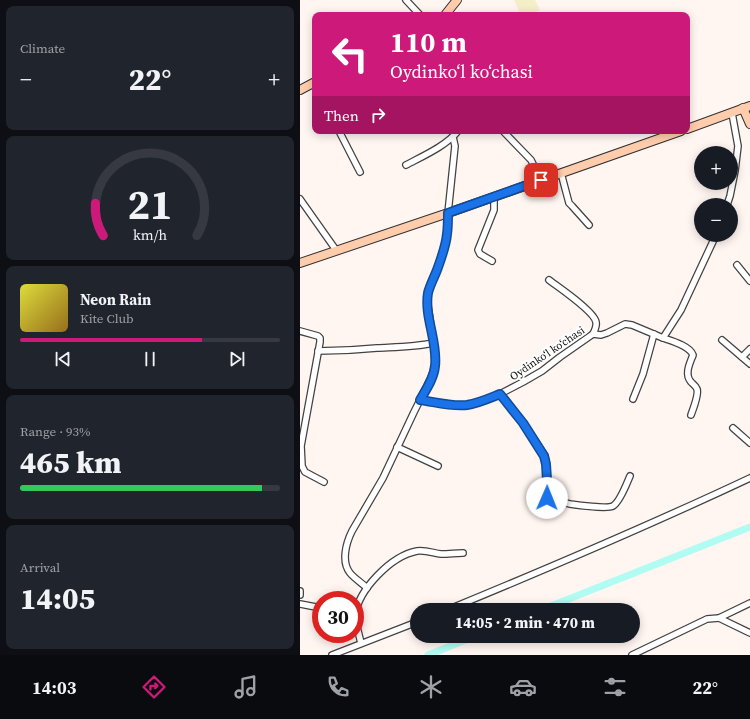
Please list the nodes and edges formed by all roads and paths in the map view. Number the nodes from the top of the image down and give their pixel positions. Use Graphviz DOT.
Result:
graph roads {
  1 [pos="406,0"];
  2 [pos="457,0"];
  3 [pos="417,12"];
  4 [pos="447,12"];
  5 [pos="312,84"];
  6 [pos="300,90"];
  7 [pos="746,107"];
  8 [pos="732,113"];
  9 [pos="750,124"];
  10 [pos="690,128"];
  11 [pos="341,134"];
  12 [pos="456,134"];
  13 [pos="507,134"];
  14 [pos="672,134"];
  15 [pos="453,137"];
  16 [pos="406,165"];
  17 [pos="360,172"];
  18 [pos="561,173"];
  19 [pos="541,180"];
  20 [pos="494,197"];
  21 [pos="729,198"];
  22 [pos="300,199"];
  23 [pos="448,213"];
  24 [pos="589,225"];
  25 [pos="713,242"];
  26 [pos="336,250"];
  27 [pos="492,261"];
  28 [pos="300,263"];
  29 [pos="737,265"];
  30 [pos="549,280"];
  31 [pos="750,281"];
  32 [pos="300,331"];
  33 [pos="593,334"];
  34 [pos="654,334"];
  35 [pos="663,338"];
  36 [pos="722,340"];
  37 [pos="433,343"];
  38 [pos="750,349"];
  39 [pos="318,351"];
  40 [pos="742,357"];
  41 [pos="750,364"];
  42 [pos="500,394"];
  43 [pos="633,399"];
  44 [pos="420,400"];
  45 [pos="691,415"];
  46 [pos="733,428"];
  47 [pos="750,443"];
  48 [pos="300,446"];
  49 [pos="397,447"];
  50 [pos="438,466"];
  51 [pos="630,476"];
  52 [pos="750,478"];
  53 [pos="324,482"];
  54 [pos="463,553"];
  55 [pos="367,588"];
  56 [pos="300,591"];
  57 [pos="364,593"];
  58 [pos="300,595"];
  59 [pos="464,603"];
  60 [pos="750,603"];
  61 [pos="300,604"];
  62 [pos="312,606"];
  63 [pos="719,618"];
  64 [pos="410,625"];
  65 [pos="750,633"];
  66 [pos="364,642"];
  67 [pos="361,643"];
  68 [pos="644,653"];
  69 [pos="332,655"];
  70 [pos="632,655"];
  1 -- 3 [label="street"];
  2 -- 4 [label="main road"];
  5 -- 6 [label="main road"];
  7 -- 8 [label="main road"];
  7 -- 9 [label="main road"];
  8 -- 10 [label="main road"];
  8 -- 21 [label="street"];
  11 -- 17 [label="street"];
  12 -- 15 [label="street"];
  13 -- 19 [label="street"];
  14 -- 18 [label="main road"];
  15 -- 16 [label="street"];
  15 -- 23 [label="street"];
  18 -- 19 [label="main road"];
  18 -- 24 [label="street"];
  19 -- 20 [label="main road"];
  20 -- 23 [label="main road"];
  20 -- 27 [label="street"];
  22 -- 26 [label="street"];
  23 -- 26 [label="main road"];
  23 -- 37 [label="street"];
  25 -- 35 [label="street"];
  26 -- 28 [label="main road"];
  29 -- 31 [label="street"];
  30 -- 33 [label="street"];
  32 -- 39 [label="street"];
  33 -- 34 [label="street, Oydinkoʻl koʻchasi"];
  33 -- 42 [label="street, Oydinkoʻl koʻchasi"];
  34 -- 35 [label="street, Oydinkoʻl koʻchasi"];
  34 -- 43 [label="street"];
  35 -- 45 [label="street, Oydinkoʻl koʻchasi"];
  36 -- 40 [label="street"];
  37 -- 39 [label="street"];
  37 -- 44 [label="street"];
  38 -- 40 [label="street"];
  39 -- 48 [label="street"];
  40 -- 41 [label="street"];
  42 -- 44 [label="street, Oydinkoʻl koʻchasi"];
  42 -- 51 [label="street"];
  44 -- 49 [label="street"];
  46 -- 47 [label="street"];
  48 -- 53 [label="street"];
  49 -- 50 [label="street"];
  49 -- 55 [label="street"];
  52 -- 59 [label="street"];
  54 -- 55 [label="street"];
  55 -- 57 [label="street"];
  56 -- 58 [label="street"];
  60 -- 63 [label="street"];
  61 -- 62 [label="street"];
  63 -- 65 [label="street"];
  63 -- 68 [label="street"];
  64 -- 66 [label="street"];
  67 -- 69 [label="street"];
  68 -- 70 [label="street"];
}
